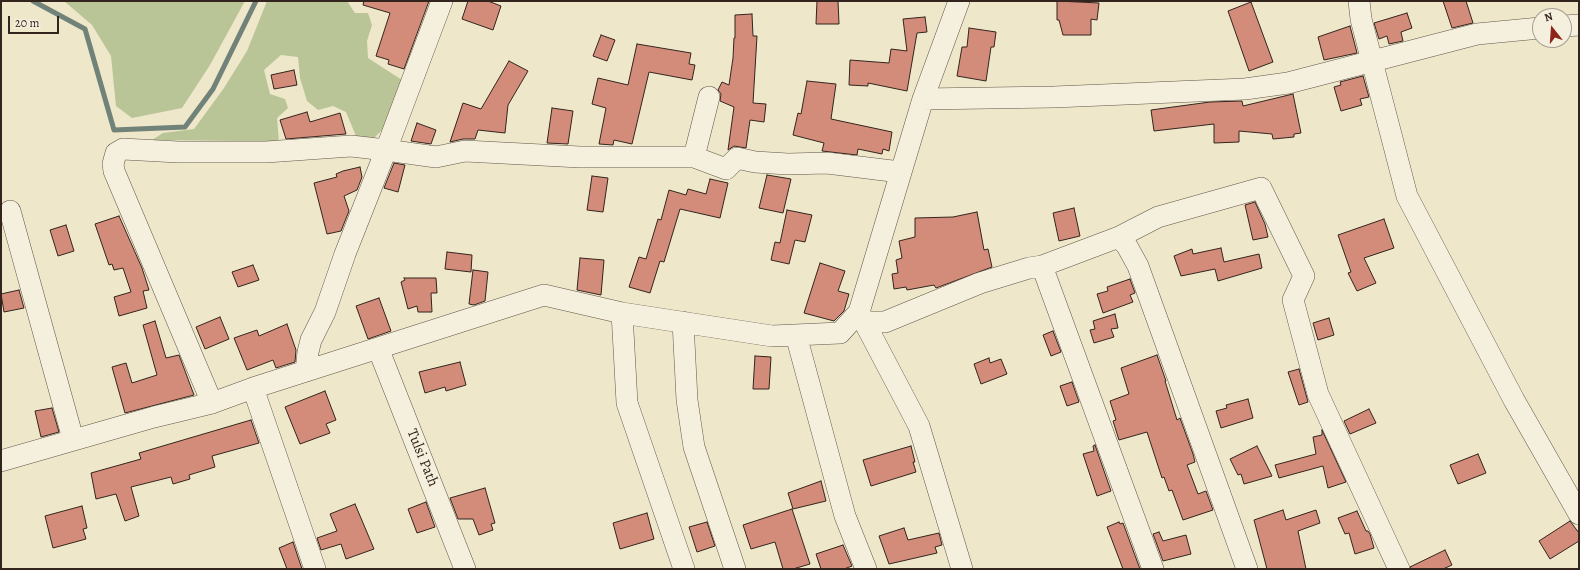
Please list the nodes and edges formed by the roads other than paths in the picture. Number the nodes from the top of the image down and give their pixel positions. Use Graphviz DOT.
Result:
graph roads {
  1 [pos="442,1"];
  2 [pos="959,1"];
  3 [pos="1359,1"];
  4 [pos="1532,29"];
  5 [pos="1373,60"];
  6 [pos="709,97"];
  7 [pos="922,99"];
  8 [pos="386,150"];
  9 [pos="694,157"];
  10 [pos="900,172"];
  11 [pos="10,211"];
  12 [pos="1119,237"];
  13 [pos="1042,266"];
  14 [pos="622,313"];
  15 [pos="861,317"];
  16 [pos="683,322"];
  17 [pos="796,335"];
  18 [pos="378,348"];
  19 [pos="306,371"];
  20 [pos="253,388"];
  21 [pos="212,403"];
  22 [pos="73,439"];
  23 [pos="1,461"];
  24 [pos="1579,514"];
  25 [pos="315,569"];
  26 [pos="465,569"];
  27 [pos="684,569"];
  28 [pos="735,569"];
  29 [pos="866,569"];
  30 [pos="962,569"];
  31 [pos="1153,569"];
  32 [pos="1247,569"];
  33 [pos="1399,569"];
  1 -- 8 [label="street"];
  2 -- 7 [label="street"];
  3 -- 5 [label="street"];
  4 -- 5 [label="street"];
  5 -- 7 [label="street"];
  5 -- 24 [label="street"];
  6 -- 9 [label="street"];
  7 -- 10 [label="street"];
  8 -- 9 [label="street"];
  8 -- 19 [label="street"];
  8 -- 21 [label="street"];
  9 -- 10 [label="street"];
  10 -- 15 [label="street"];
  11 -- 22 [label="street"];
  12 -- 13 [label="street"];
  12 -- 32 [label="street"];
  12 -- 33 [label="street"];
  13 -- 15 [label="street"];
  13 -- 31 [label="street"];
  14 -- 16 [label="street"];
  14 -- 18 [label="street"];
  14 -- 27 [label="street"];
  15 -- 17 [label="street"];
  15 -- 30 [label="street"];
  16 -- 17 [label="street"];
  16 -- 28 [label="street"];
  17 -- 29 [label="street"];
  18 -- 19 [label="street"];
  18 -- 26 [label="street, Tulsi Path"];
  19 -- 20 [label="street"];
  20 -- 21 [label="street"];
  20 -- 25 [label="street"];
  21 -- 22 [label="street"];
  22 -- 23 [label="street"];
}
